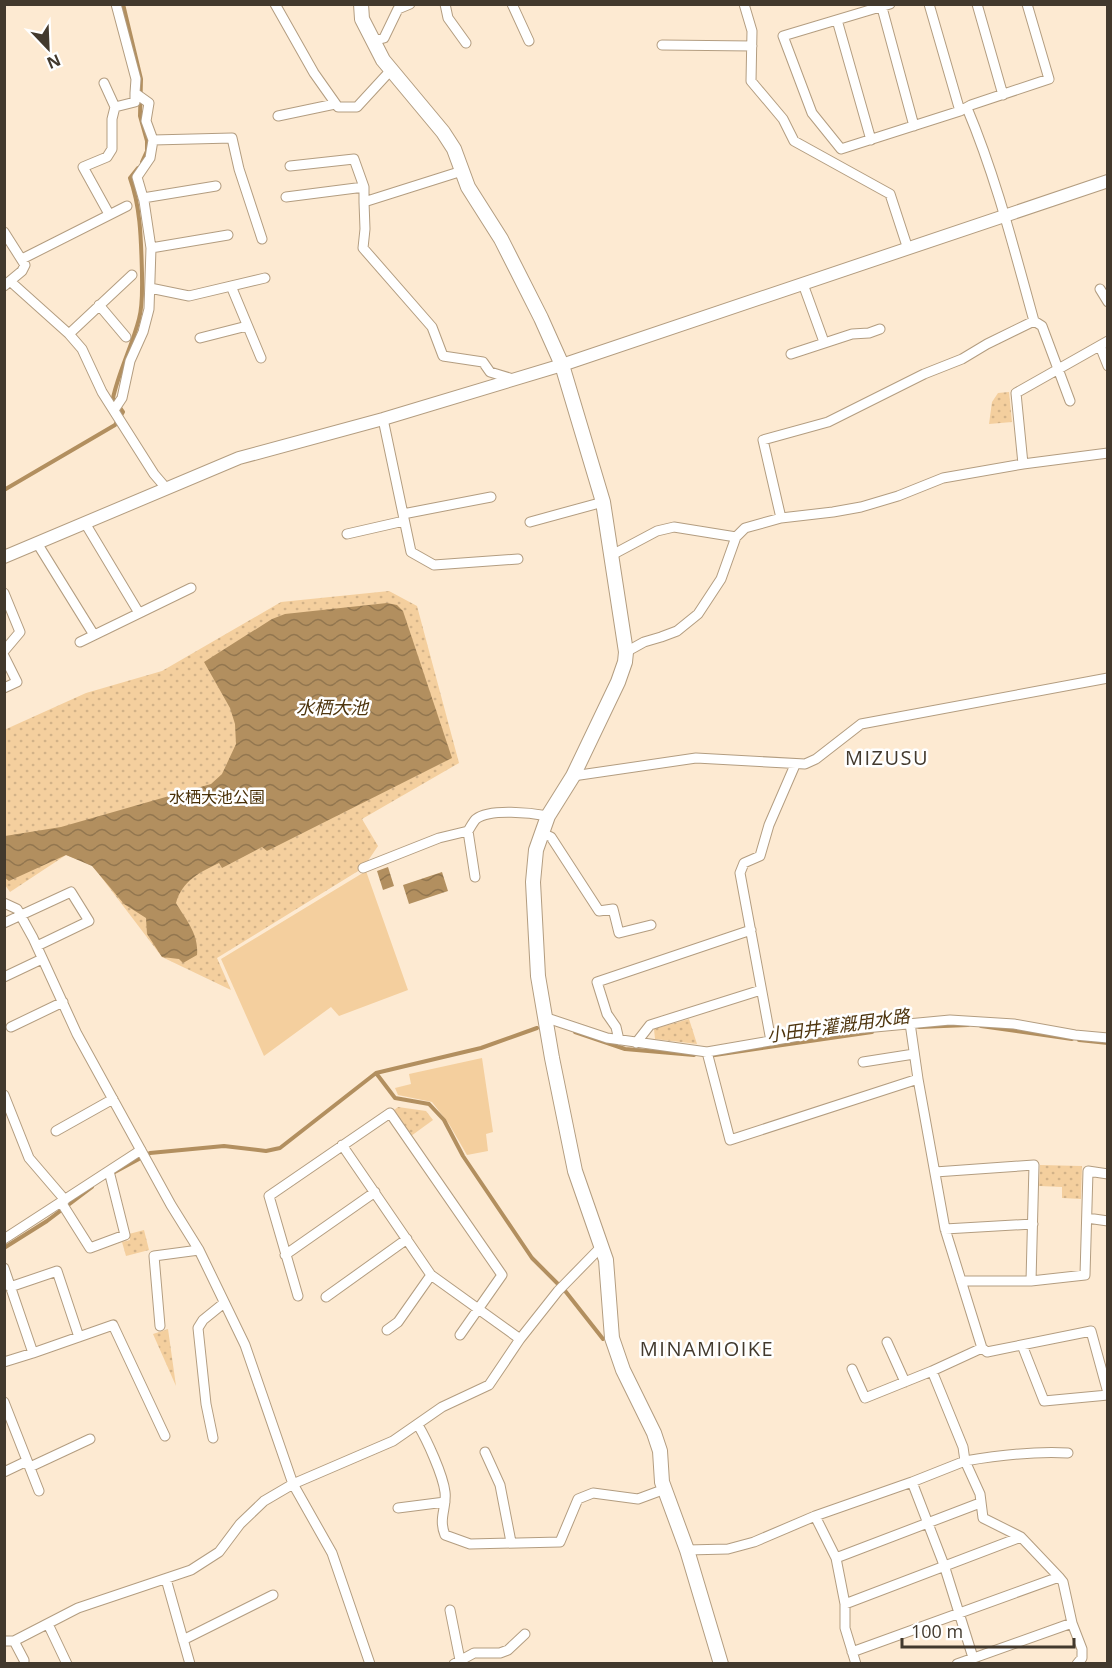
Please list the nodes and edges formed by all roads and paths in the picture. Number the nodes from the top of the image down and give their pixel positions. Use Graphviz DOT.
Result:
graph roads {
  1 [pos="116,4"];
  2 [pos="275,4"];
  3 [pos="361,4"];
  4 [pos="410,4"];
  5 [pos="445,4"];
  6 [pos="512,4"];
  7 [pos="744,4"];
  8 [pos="929,4"];
  9 [pos="977,4"];
  10 [pos="1027,4"];
  11 [pos="884,5"];
  12 [pos="837,20"];
  13 [pos="372,41"];
  14 [pos="529,41"];
  15 [pos="466,43"];
  16 [pos="662,45"];
  17 [pos="752,46"];
  18 [pos="391,70"];
  19 [pos="104,83"];
  20 [pos="135,93"];
  21 [pos="1003,95"];
  22 [pos="335,104"];
  23 [pos="115,107"];
  24 [pos="963,110"];
  25 [pos="278,116"];
  26 [pos="914,126"];
  27 [pos="153,140"];
  28 [pos="871,140"];
  29 [pos="290,166"];
  30 [pos="462,171"];
  31 [pos="1107,181"];
  32 [pos="216,186"];
  33 [pos="364,187"];
  34 [pos="286,196"];
  35 [pos="143,198"];
  36 [pos="364,202"];
  37 [pos="127,206"];
  38 [pos="109,214"];
  39 [pos="1006,216"];
  40 [pos="4,232"];
  41 [pos="228,235"];
  42 [pos="262,239"];
  43 [pos="150,248"];
  44 [pos="908,249"];
  45 [pos="22,259"];
  46 [pos="132,275"];
  47 [pos="265,278"];
  48 [pos="8,284"];
  49 [pos="803,284"];
  50 [pos="231,286"];
  51 [pos="150,288"];
  52 [pos="1100,289"];
  53 [pos="1107,302"];
  54 [pos="99,305"];
  55 [pos="1034,321"];
  56 [pos="247,326"];
  57 [pos="880,329"];
  58 [pos="69,334"];
  59 [pos="126,337"];
  60 [pos="200,338"];
  61 [pos="824,342"];
  62 [pos="1104,343"];
  63 [pos="791,354"];
  64 [pos="261,358"];
  65 [pos="562,365"];
  66 [pos="1107,366"];
  67 [pos="1058,369"];
  68 [pos="513,380"];
  69 [pos="1070,401"];
  70 [pos="114,410"];
  71 [pos="383,419"];
  72 [pos="1107,453"];
  73 [pos="1023,464"];
  74 [pos="166,488"];
  75 [pos="490,497"];
  76 [pos="603,502"];
  77 [pos="404,517"];
  78 [pos="782,518"];
  79 [pos="530,522"];
  80 [pos="85,523"];
  81 [pos="347,534"];
  82 [pos="736,537"];
  83 [pos="38,543"];
  84 [pos="610,556"];
  85 [pos="4,557"];
  86 [pos="518,559"];
  87 [pos="191,588"];
  88 [pos="4,593"];
  89 [pos="139,613"];
  90 [pos="94,635"];
  91 [pos="80,642"];
  92 [pos="4,651"];
  93 [pos="626,652"];
  94 [pos="4,656"];
  95 [pos="1107,678"];
  96 [pos="4,688"];
  97 [pos="795,765"];
  98 [pos="573,776"];
  99 [pos="549,816"];
  100 [pos="468,831"];
  101 [pos="542,833"];
  102 [pos="363,868"];
  103 [pos="475,877"];
  104 [pos="4,903"];
  105 [pos="21,916"];
  106 [pos="4,923"];
  107 [pos="651,925"];
  108 [pos="751,930"];
  109 [pos="37,946"];
  110 [pos="42,959"];
  111 [pos="4,977"];
  112 [pos="761,990"];
  113 [pos="63,1002"];
  114 [pos="544,1017"];
  115 [pos="11,1026"];
  116 [pos="911,1027"];
  117 [pos="1107,1038"];
  118 [pos="619,1040"];
  119 [pos="771,1041"];
  120 [pos="636,1043"];
  121 [pos="914,1054"];
  122 [pos="708,1057"];
  123 [pos="863,1062"];
  124 [pos="918,1079"];
  125 [pos="4,1095"];
  126 [pos="113,1099"];
  127 [pos="56,1131"];
  128 [pos="342,1145"];
  129 [pos="141,1150"];
  130 [pos="935,1172"];
  131 [pos="109,1174"];
  132 [pos="1107,1174"];
  133 [pos="375,1192"];
  134 [pos="64,1204"];
  135 [pos="1087,1218"];
  136 [pos="1107,1221"];
  137 [pos="1033,1224"];
  138 [pos="945,1229"];
  139 [pos="4,1239"];
  140 [pos="407,1239"];
  141 [pos="602,1246"];
  142 [pos="199,1250"];
  143 [pos="285,1255"];
  144 [pos="4,1268"];
  145 [pos="431,1275"];
  146 [pos="961,1281"];
  147 [pos="1031,1281"];
  148 [pos="11,1292"];
  149 [pos="298,1296"];
  150 [pos="326,1297"];
  151 [pos="224,1303"];
  152 [pos="4,1304"];
  153 [pos="478,1310"];
  154 [pos="160,1326"];
  155 [pos="387,1330"];
  156 [pos="460,1335"];
  157 [pos="79,1337"];
  158 [pos="520,1339"];
  159 [pos="887,1342"];
  160 [pos="1022,1345"];
  161 [pos="982,1348"];
  162 [pos="33,1353"];
  163 [pos="4,1362"];
  164 [pos="852,1369"];
  165 [pos="932,1371"];
  166 [pos="905,1382"];
  167 [pos="1107,1394"];
  168 [pos="4,1402"];
  169 [pos="418,1425"];
  170 [pos="165,1436"];
  171 [pos="213,1438"];
  172 [pos="90,1439"];
  173 [pos="484,1452"];
  174 [pos="1068,1453"];
  175 [pos="965,1461"];
  176 [pos="28,1464"];
  177 [pos="4,1473"];
  178 [pos="912,1482"];
  179 [pos="293,1484"];
  180 [pos="665,1489"];
  181 [pos="39,1491"];
  182 [pos="445,1502"];
  183 [pos="980,1503"];
  184 [pos="398,1508"];
  185 [pos="815,1516"];
  186 [pos="928,1523"];
  187 [pos="1021,1537"];
  188 [pos="511,1542"];
  189 [pos="687,1550"];
  190 [pos="836,1558"];
  191 [pos="944,1565"];
  192 [pos="1059,1577"];
  193 [pos="166,1579"];
  194 [pos="273,1595"];
  195 [pos="845,1604"];
  196 [pos="450,1610"];
  197 [pos="959,1613"];
  198 [pos="1072,1623"];
  199 [pos="48,1624"];
  200 [pos="525,1634"];
  201 [pos="183,1640"];
  202 [pos="9,1641"];
  203 [pos="852,1652"];
  204 [pos="488,1653"];
  205 [pos="974,1660"];
  206 [pos="457,1662"];
  207 [pos="24,1664"];
  208 [pos="67,1664"];
  209 [pos="190,1664"];
  210 [pos="370,1664"];
  211 [pos="492,1664"];
  212 [pos="721,1664"];
  213 [pos="856,1664"];
  214 [pos="957,1664"];
  215 [pos="1077,1664"];
  1 -- 20 [label="street"];
  2 -- 22 [label="street"];
  3 -- 13 [label="main road"];
  4 -- 13 [label="street"];
  5 -- 15 [label="street"];
  6 -- 14 [label="street"];
  7 -- 17 [label="street"];
  8 -- 24 [label="street"];
  9 -- 21 [label="street"];
  10 -- 21 [label="street"];
  11 -- 12 [label="street"];
  11 -- 26 [label="street"];
  12 -- 28 [label="street"];
  12 -- 28 [label="street"];
  13 -- 18 [label="main road"];
  16 -- 17 [label="street"];
  17 -- 44 [label="street"];
  18 -- 22 [label="street"];
  18 -- 30 [label="main road"];
  19 -- 23 [label="street"];
  20 -- 23 [label="street"];
  20 -- 27 [label="street"];
  21 -- 24 [label="street"];
  22 -- 25 [label="street"];
  23 -- 38 [label="street"];
  24 -- 26 [label="street"];
  24 -- 39 [label="street"];
  26 -- 28 [label="street"];
  27 -- 35 [label="street"];
  27 -- 42 [label="street"];
  29 -- 33 [label="street"];
  30 -- 36 [label="street"];
  30 -- 65 [label="main road"];
  31 -- 39 [label="street"];
  32 -- 35 [label="street"];
  33 -- 34 [label="street"];
  33 -- 36 [label="street"];
  35 -- 43 [label="street"];
  36 -- 68 [label="street"];
  37 -- 38 [label="street"];
  38 -- 45 [label="street"];
  39 -- 44 [label="street"];
  39 -- 55 [label="street"];
  40 -- 45 [label="street"];
  41 -- 43 [label="street"];
  43 -- 51 [label="street"];
  44 -- 49 [label="street"];
  45 -- 48 [label="street"];
  46 -- 54 [label="street"];
  47 -- 50 [label="street"];
  48 -- 58 [label="street"];
  49 -- 61 [label="street"];
  49 -- 65 [label="street"];
  50 -- 51 [label="street"];
  50 -- 56 [label="street"];
  51 -- 70 [label="street"];
  52 -- 53 [label="street"];
  54 -- 58 [label="street"];
  54 -- 59 [label="street"];
  55 -- 67 [label="street"];
  55 -- 78 [label="street"];
  56 -- 60 [label="street"];
  56 -- 64 [label="street"];
  57 -- 61 [label="street"];
  58 -- 70 [label="street"];
  61 -- 63 [label="street"];
  62 -- 66 [label="street"];
  62 -- 67 [label="street"];
  65 -- 68 [label="street"];
  65 -- 76 [label="main road"];
  67 -- 69 [label="street"];
  67 -- 73 [label="street"];
  68 -- 71 [label="street"];
  70 -- 74 [label="street"];
  71 -- 74 [label="street"];
  71 -- 77 [label="street"];
  72 -- 73 [label="street"];
  73 -- 78 [label="street"];
  74 -- 80 [label="street"];
  75 -- 77 [label="street"];
  76 -- 79 [label="street"];
  76 -- 84 [label="main road"];
  77 -- 81 [label="street"];
  77 -- 86 [label="street"];
  78 -- 82 [label="street"];
  80 -- 83 [label="street"];
  80 -- 89 [label="street"];
  82 -- 84 [label="street"];
  82 -- 93 [label="street"];
  83 -- 85 [label="street"];
  83 -- 90 [label="street"];
  84 -- 93 [label="main road"];
  87 -- 89 [label="street"];
  88 -- 92 [label="street"];
  89 -- 90 [label="street"];
  90 -- 91 [label="street"];
  93 -- 98 [label="main road"];
  94 -- 96 [label="street"];
  95 -- 97 [label="street"];
  97 -- 98 [label="street"];
  97 -- 108 [label="street"];
  98 -- 99 [label="main road"];
  99 -- 100 [label="street"];
  99 -- 101 [label="main road"];
  100 -- 102 [label="street"];
  100 -- 103 [label="street"];
  101 -- 107 [label="street"];
  101 -- 114 [label="main road"];
  104 -- 105 [label="street"];
  105 -- 106 [label="street"];
  105 -- 109 [label="street"];
  105 -- 109 [label="street"];
  108 -- 112 [label="street"];
  108 -- 118 [label="street"];
  109 -- 110 [label="street"];
  110 -- 111 [label="street"];
  110 -- 113 [label="street"];
  112 -- 119 [label="street"];
  112 -- 120 [label="street"];
  113 -- 115 [label="street"];
  113 -- 126 [label="street"];
  114 -- 118 [label="street"];
  114 -- 141 [label="main road"];
  116 -- 117 [label="street"];
  116 -- 119 [label="street"];
  116 -- 121 [label="street"];
  118 -- 120 [label="street"];
  119 -- 122 [label="street"];
  120 -- 122 [label="street"];
  121 -- 123 [label="street"];
  121 -- 124 [label="street"];
  122 -- 124 [label="street"];
  124 -- 130 [label="street"];
  125 -- 134 [label="street"];
  126 -- 127 [label="street"];
  126 -- 129 [label="street"];
  128 -- 133 [label="street"];
  128 -- 143 [label="street"];
  128 -- 153 [label="street"];
  129 -- 131 [label="street"];
  129 -- 142 [label="street"];
  130 -- 137 [label="street"];
  130 -- 138 [label="street"];
  131 -- 134 [label="street"];
  131 -- 134 [label="street"];
  132 -- 135 [label="street"];
  133 -- 140 [label="street"];
  133 -- 143 [label="street"];
  134 -- 139 [label="street"];
  135 -- 136 [label="street"];
  135 -- 147 [label="street"];
  137 -- 138 [label="street"];
  137 -- 147 [label="street"];
  138 -- 146 [label="street"];
  140 -- 145 [label="street"];
  140 -- 150 [label="street"];
  141 -- 158 [label="street"];
  141 -- 180 [label="main road"];
  142 -- 151 [label="street"];
  142 -- 154 [label="street"];
  143 -- 149 [label="street"];
  144 -- 148 [label="street"];
  145 -- 153 [label="street"];
  145 -- 155 [label="street"];
  146 -- 147 [label="street"];
  146 -- 161 [label="street"];
  148 -- 152 [label="street"];
  148 -- 157 [label="street"];
  148 -- 162 [label="street"];
  151 -- 171 [label="street"];
  151 -- 179 [label="street"];
  153 -- 156 [label="street"];
  153 -- 158 [label="street"];
  157 -- 162 [label="street"];
  157 -- 170 [label="street"];
  158 -- 169 [label="street"];
  159 -- 166 [label="street"];
  160 -- 161 [label="street"];
  160 -- 167 [label="street"];
  160 -- 167 [label="street"];
  161 -- 165 [label="street"];
  162 -- 163 [label="street"];
  164 -- 166 [label="street"];
  165 -- 166 [label="street"];
  165 -- 175 [label="street"];
  168 -- 176 [label="street"];
  169 -- 179 [label="street"];
  169 -- 182 [label="street"];
  172 -- 176 [label="street"];
  173 -- 188 [label="street"];
  174 -- 175 [label="street"];
  175 -- 178 [label="street"];
  175 -- 183 [label="street"];
  176 -- 177 [label="street"];
  176 -- 181 [label="street"];
  178 -- 185 [label="street"];
  178 -- 186 [label="street"];
  179 -- 193 [label="street"];
  179 -- 210 [label="street"];
  180 -- 188 [label="street"];
  180 -- 189 [label="main road"];
  182 -- 184 [label="street"];
  182 -- 188 [label="street"];
  183 -- 186 [label="street"];
  183 -- 187 [label="street"];
  185 -- 189 [label="street"];
  185 -- 190 [label="street"];
  186 -- 190 [label="street"];
  186 -- 191 [label="street"];
  187 -- 191 [label="street"];
  187 -- 192 [label="street"];
  189 -- 212 [label="main road"];
  190 -- 195 [label="street"];
  191 -- 195 [label="street"];
  191 -- 197 [label="street"];
  192 -- 197 [label="street"];
  192 -- 198 [label="street"];
  193 -- 199 [label="street"];
  193 -- 201 [label="street"];
  194 -- 201 [label="street"];
  195 -- 203 [label="street"];
  196 -- 206 [label="street"];
  197 -- 203 [label="street"];
  197 -- 205 [label="street"];
  198 -- 205 [label="street"];
  198 -- 215 [label="street"];
  199 -- 202 [label="street"];
  199 -- 208 [label="street"];
  200 -- 204 [label="street"];
  201 -- 209 [label="street"];
  202 -- 207 [label="street"];
  203 -- 213 [label="street"];
  204 -- 206 [label="street"];
  204 -- 211 [label="street"];
  205 -- 214 [label="street"];
}
